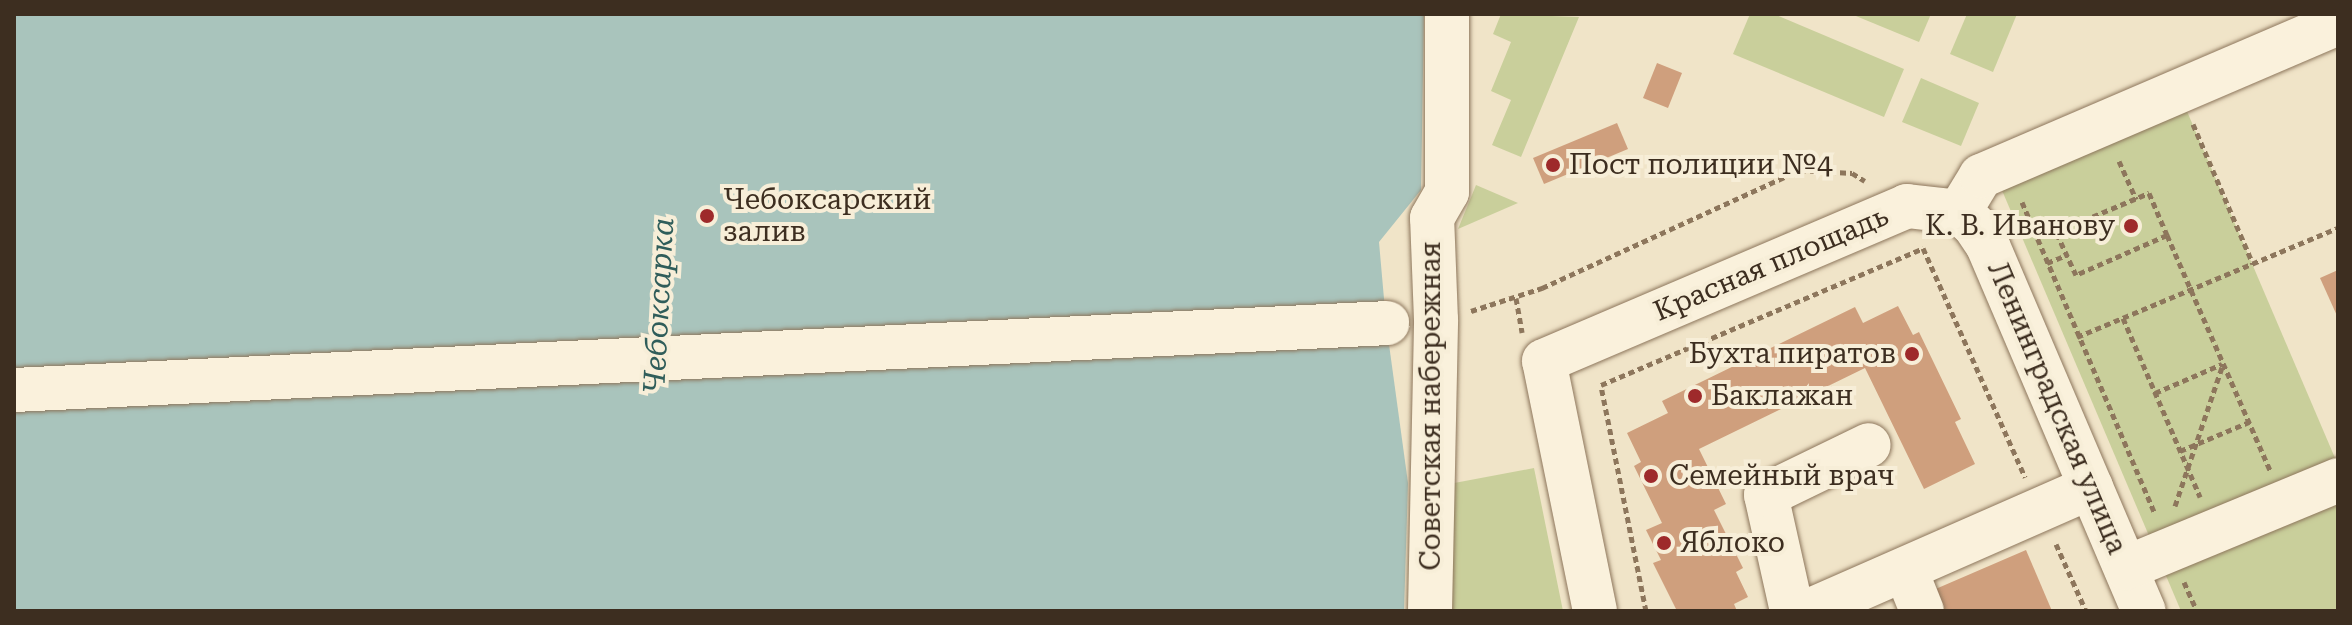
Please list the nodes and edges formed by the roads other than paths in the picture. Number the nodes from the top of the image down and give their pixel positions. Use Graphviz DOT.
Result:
graph roads {
  1 [pos="1447,14"];
  2 [pos="2338,23"];
  3 [pos="1959,212"];
  4 [pos="1387,323"];
  5 [pos="14,390"];
  6 [pos="1869,445"];
  7 [pos="2338,480"];
  8 [pos="2091,487"];
  9 [pos="2126,568"];
  10 [pos="1906,571"];
  11 [pos="1430,611"];
  12 [pos="1595,611"];
  13 [pos="1792,611"];
  14 [pos="1809,611"];
  15 [pos="1922,611"];
  16 [pos="2144,611"];
  1 -- 11 [label="street, Советская набережная"];
  2 -- 3 [label="street"];
  3 -- 8 [label="street, Ленинградская улица"];
  3 -- 12 [label="street, Красная площадь"];
  4 -- 5 [label="street"];
  6 -- 13 [label="street"];
  7 -- 9 [label="street"];
  8 -- 9 [label="street, Ленинградская улица"];
  8 -- 10 [label="street"];
  9 -- 16 [label="street, Ленинградская улица"];
  10 -- 14 [label="street"];
  10 -- 15 [label="street"];
}
